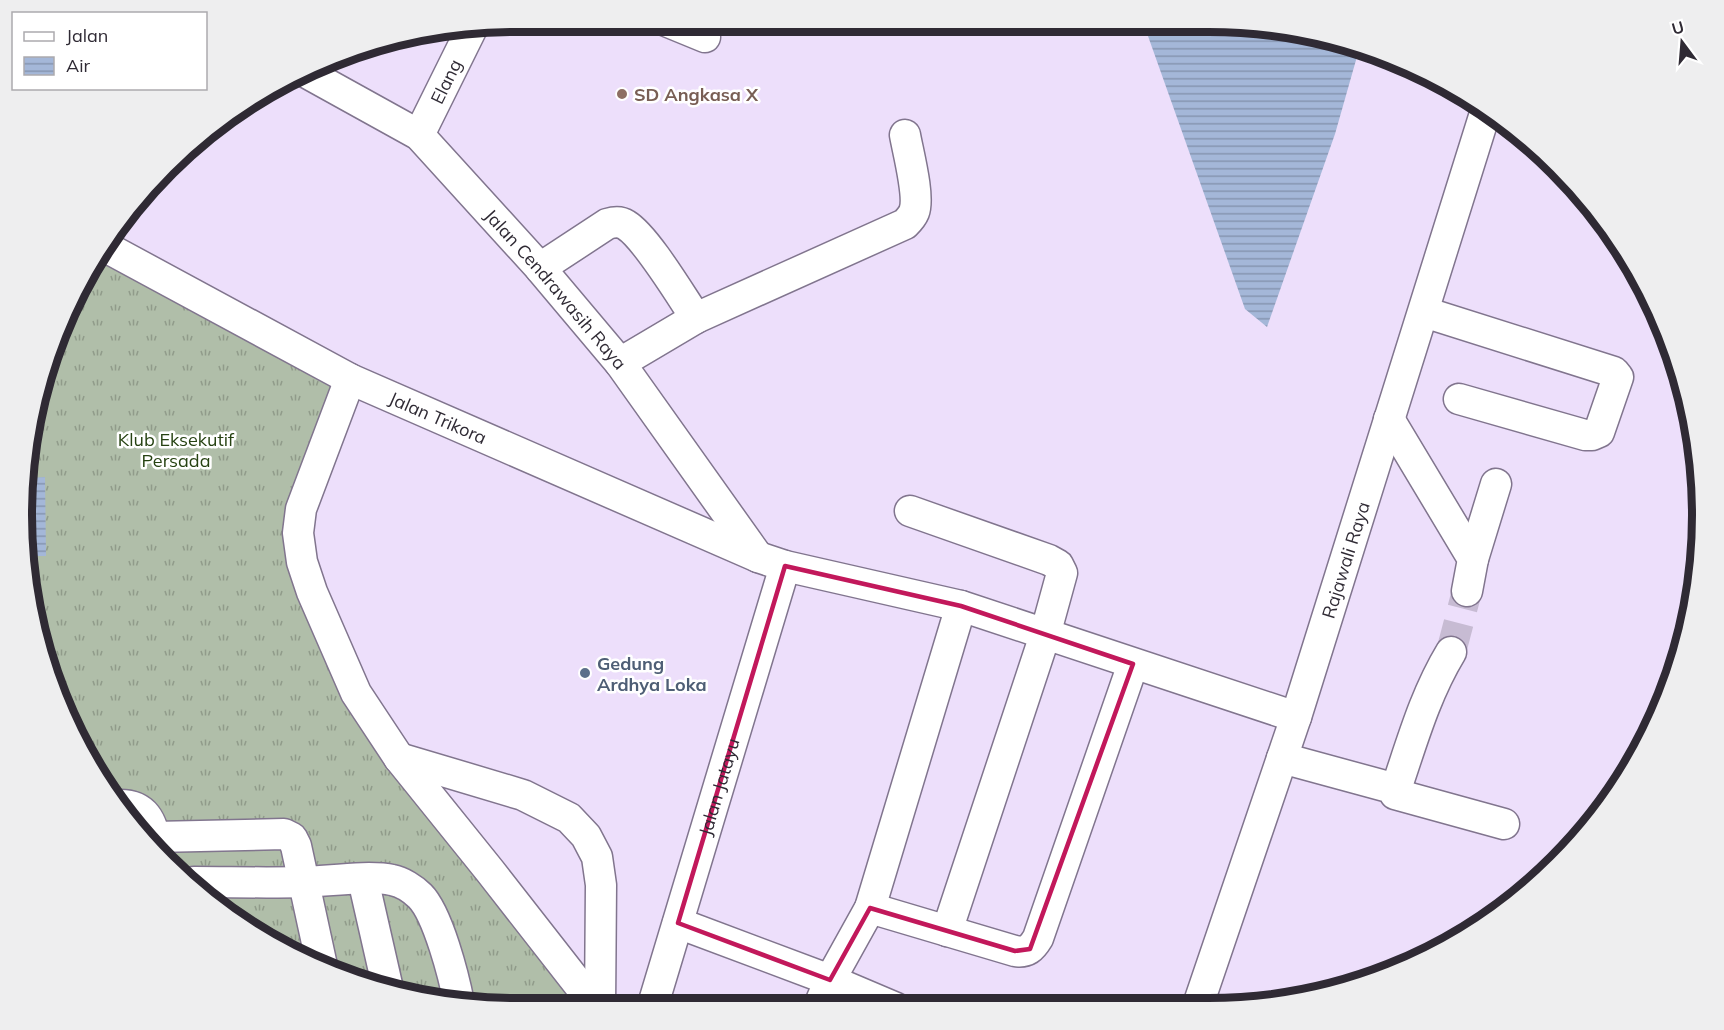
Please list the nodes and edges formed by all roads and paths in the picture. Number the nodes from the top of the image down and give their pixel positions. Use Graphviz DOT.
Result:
graph roads {
  1 [pos="691,32"];
  2 [pos="469,34"];
  3 [pos="705,38"];
  4 [pos="311,76"];
  5 [pos="1484,117"];
  6 [pos="419,135"];
  7 [pos="905,135"];
  8 [pos="115,243"];
  9 [pos="540,268"];
  10 [pos="1424,312"];
  11 [pos="696,318"];
  12 [pos="620,363"];
  13 [pos="350,379"];
  14 [pos="1460,399"];
  15 [pos="1389,419"];
  16 [pos="1496,484"];
  17 [pos="910,511"];
  18 [pos="1473,559"];
  19 [pos="771,562"];
  20 [pos="1467,591"];
  21 [pos="961,606"];
  22 [pos="1045,635"];
  23 [pos="1451,652"];
  24 [pos="1133,664"];
  25 [pos="1296,717"];
  26 [pos="399,758"];
  27 [pos="1282,758"];
  28 [pos="1396,789"];
  29 [pos="129,806"];
  30 [pos="1504,824"];
  31 [pos="153,836"];
  32 [pos="158,842"];
  33 [pos="363,879"];
  34 [pos="200,882"];
  35 [pos="303,882"];
  36 [pos="870,908"];
  37 [pos="678,923"];
  38 [pos="947,931"];
  39 [pos="320,958"];
  40 [pos="453,972"];
  41 [pos="830,980"];
  42 [pos="386,981"];
  43 [pos="457,995"];
  44 [pos="471,996"];
  45 [pos="590,998"];
  46 [pos="598,998"];
  47 [pos="655,998"];
  48 [pos="822,998"];
  49 [pos="872,998"];
  50 [pos="1200,998"];
  1 -- 3 [label="street"];
  2 -- 6 [label="street, Elang"];
  4 -- 6 [label="street, Jalan Cendrawasih Raya"];
  5 -- 10 [label="street, Rajawali Raya"];
  6 -- 9 [label="street, Jalan Cendrawasih Raya"];
  7 -- 11 [label="street"];
  8 -- 13 [label="street, Jalan Trikora"];
  9 -- 11 [label="street"];
  9 -- 12 [label="street, Jalan Cendrawasih Raya"];
  10 -- 14 [label="street"];
  10 -- 15 [label="street, Rajawali Raya"];
  11 -- 12 [label="street"];
  12 -- 19 [label="street, Jalan Cendrawasih Raya"];
  13 -- 19 [label="street, Jalan Trikora"];
  13 -- 26 [label="street"];
  15 -- 18 [label="street"];
  15 -- 25 [label="street, Rajawali Raya"];
  16 -- 18 [label="street"];
  17 -- 22 [label="street"];
  18 -- 20 [label="street"];
  19 -- 21 [label="street, Jalan Trikora"];
  19 -- 37 [label="street, Jalan Jatayu"];
  21 -- 22 [label="street, Jalan Trikora"];
  21 -- 36 [label="street"];
  22 -- 24 [label="street, Jalan Trikora"];
  22 -- 38 [label="street"];
  23 -- 28 [label="street"];
  24 -- 25 [label="street, Jalan Trikora"];
  24 -- 38 [label="street"];
  25 -- 27 [label="street, Rajawali Raya"];
  26 -- 45 [label="street"];
  26 -- 46 [label="street"];
  27 -- 28 [label="street"];
  27 -- 50 [label="street, Rajawali Raya"];
  28 -- 30 [label="street"];
  29 -- 31 [label="street"];
  32 -- 35 [label="street"];
  33 -- 35 [label="street"];
  33 -- 40 [label="street"];
  33 -- 42 [label="street"];
  34 -- 35 [label="street"];
  35 -- 39 [label="street"];
  36 -- 38 [label="street"];
  36 -- 41 [label="street"];
  37 -- 41 [label="street"];
  37 -- 47 [label="street, Jalan Jatayu"];
  40 -- 43 [label="street"];
  40 -- 44 [label="street"];
  41 -- 48 [label="street"];
  41 -- 49 [label="street"];
}
